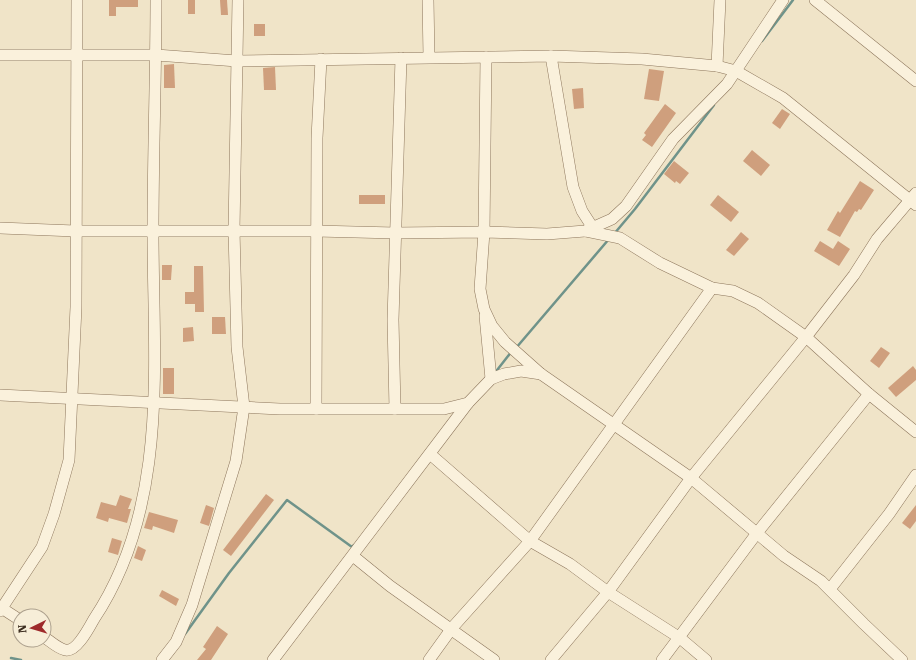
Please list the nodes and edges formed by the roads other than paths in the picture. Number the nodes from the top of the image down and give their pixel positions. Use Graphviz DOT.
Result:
graph roads {
  1 [pos="77,0"];
  2 [pos="156,0"];
  3 [pos="238,0"];
  4 [pos="428,0"];
  5 [pos="720,0"];
  6 [pos="783,0"];
  7 [pos="815,0"];
  8 [pos="0,55"];
  9 [pos="76,55"];
  10 [pos="156,55"];
  11 [pos="551,56"];
  12 [pos="428,57"];
  13 [pos="486,57"];
  14 [pos="401,58"];
  15 [pos="321,59"];
  16 [pos="237,61"];
  17 [pos="718,66"];
  18 [pos="736,71"];
  19 [pos="916,81"];
  20 [pos="914,200"];
  21 [pos="0,228"];
  22 [pos="589,229"];
  23 [pos="153,230"];
  24 [pos="234,230"];
  25 [pos="75,231"];
  26 [pos="316,231"];
  27 [pos="484,232"];
  28 [pos="395,233"];
  29 [pos="712,288"];
  30 [pos="484,309"];
  31 [pos="806,337"];
  32 [pos="541,374"];
  33 [pos="491,380"];
  34 [pos="869,394"];
  35 [pos="0,395"];
  36 [pos="73,398"];
  37 [pos="155,402"];
  38 [pos="468,402"];
  39 [pos="244,407"];
  40 [pos="316,409"];
  41 [pos="394,409"];
  42 [pos="614,425"];
  43 [pos="916,432"];
  44 [pos="430,454"];
  45 [pos="916,475"];
  46 [pos="691,478"];
  47 [pos="758,533"];
  48 [pos="530,542"];
  49 [pos="353,556"];
  50 [pos="830,589"];
  51 [pos="608,592"];
  52 [pos="1,608"];
  53 [pos="12,615"];
  54 [pos="452,628"];
  55 [pos="680,638"];
  56 [pos="52,642"];
  57 [pos="162,660"];
  58 [pos="273,660"];
  59 [pos="429,660"];
  60 [pos="494,660"];
  61 [pos="551,660"];
  62 [pos="662,660"];
  63 [pos="706,660"];
  64 [pos="902,660"];
  1 -- 9 [label="street"];
  2 -- 10 [label="street"];
  3 -- 16 [label="street"];
  4 -- 12 [label="street"];
  5 -- 17 [label="street"];
  6 -- 18 [label="street"];
  7 -- 19 [label="street"];
  8 -- 9 [label="street"];
  9 -- 10 [label="street"];
  9 -- 25 [label="street"];
  10 -- 16 [label="street"];
  10 -- 23 [label="street"];
  11 -- 13 [label="street"];
  11 -- 17 [label="street"];
  11 -- 22 [label="street"];
  12 -- 13 [label="street"];
  12 -- 14 [label="street"];
  13 -- 27 [label="street"];
  14 -- 15 [label="street"];
  14 -- 28 [label="street"];
  15 -- 16 [label="street"];
  15 -- 26 [label="street"];
  16 -- 24 [label="street"];
  17 -- 18 [label="street"];
  18 -- 20 [label="street"];
  18 -- 22 [label="street"];
  20 -- 31 [label="street"];
  21 -- 25 [label="street"];
  22 -- 27 [label="street"];
  22 -- 29 [label="street"];
  23 -- 24 [label="street"];
  23 -- 25 [label="street"];
  23 -- 37 [label="street"];
  24 -- 26 [label="street"];
  24 -- 39 [label="street"];
  25 -- 36 [label="street"];
  26 -- 28 [label="street"];
  26 -- 40 [label="street"];
  27 -- 28 [label="street"];
  27 -- 30 [label="street"];
  28 -- 41 [label="street"];
  29 -- 31 [label="street"];
  29 -- 42 [label="street"];
  30 -- 32 [label="street"];
  30 -- 33 [label="street"];
  31 -- 34 [label="street"];
  31 -- 46 [label="street"];
  32 -- 33 [label="street"];
  32 -- 42 [label="street"];
  33 -- 38 [label="street"];
  34 -- 43 [label="street"];
  34 -- 47 [label="street"];
  35 -- 36 [label="street"];
  36 -- 37 [label="street"];
  36 -- 52 [label="street"];
  37 -- 39 [label="street"];
  37 -- 56 [label="street"];
  38 -- 41 [label="street"];
  38 -- 44 [label="street"];
  39 -- 40 [label="street"];
  39 -- 57 [label="street"];
  40 -- 41 [label="street"];
  42 -- 46 [label="street"];
  42 -- 48 [label="street"];
  44 -- 48 [label="street"];
  44 -- 49 [label="street"];
  45 -- 50 [label="street"];
  46 -- 47 [label="street"];
  46 -- 51 [label="street"];
  47 -- 50 [label="street"];
  47 -- 55 [label="street"];
  48 -- 51 [label="street"];
  48 -- 54 [label="street"];
  49 -- 54 [label="street"];
  49 -- 58 [label="street"];
  50 -- 64 [label="street"];
  51 -- 55 [label="street"];
  51 -- 61 [label="street"];
  52 -- 53 [label="street"];
  54 -- 59 [label="street"];
  54 -- 60 [label="street"];
  55 -- 62 [label="street"];
  55 -- 63 [label="street"];
}
